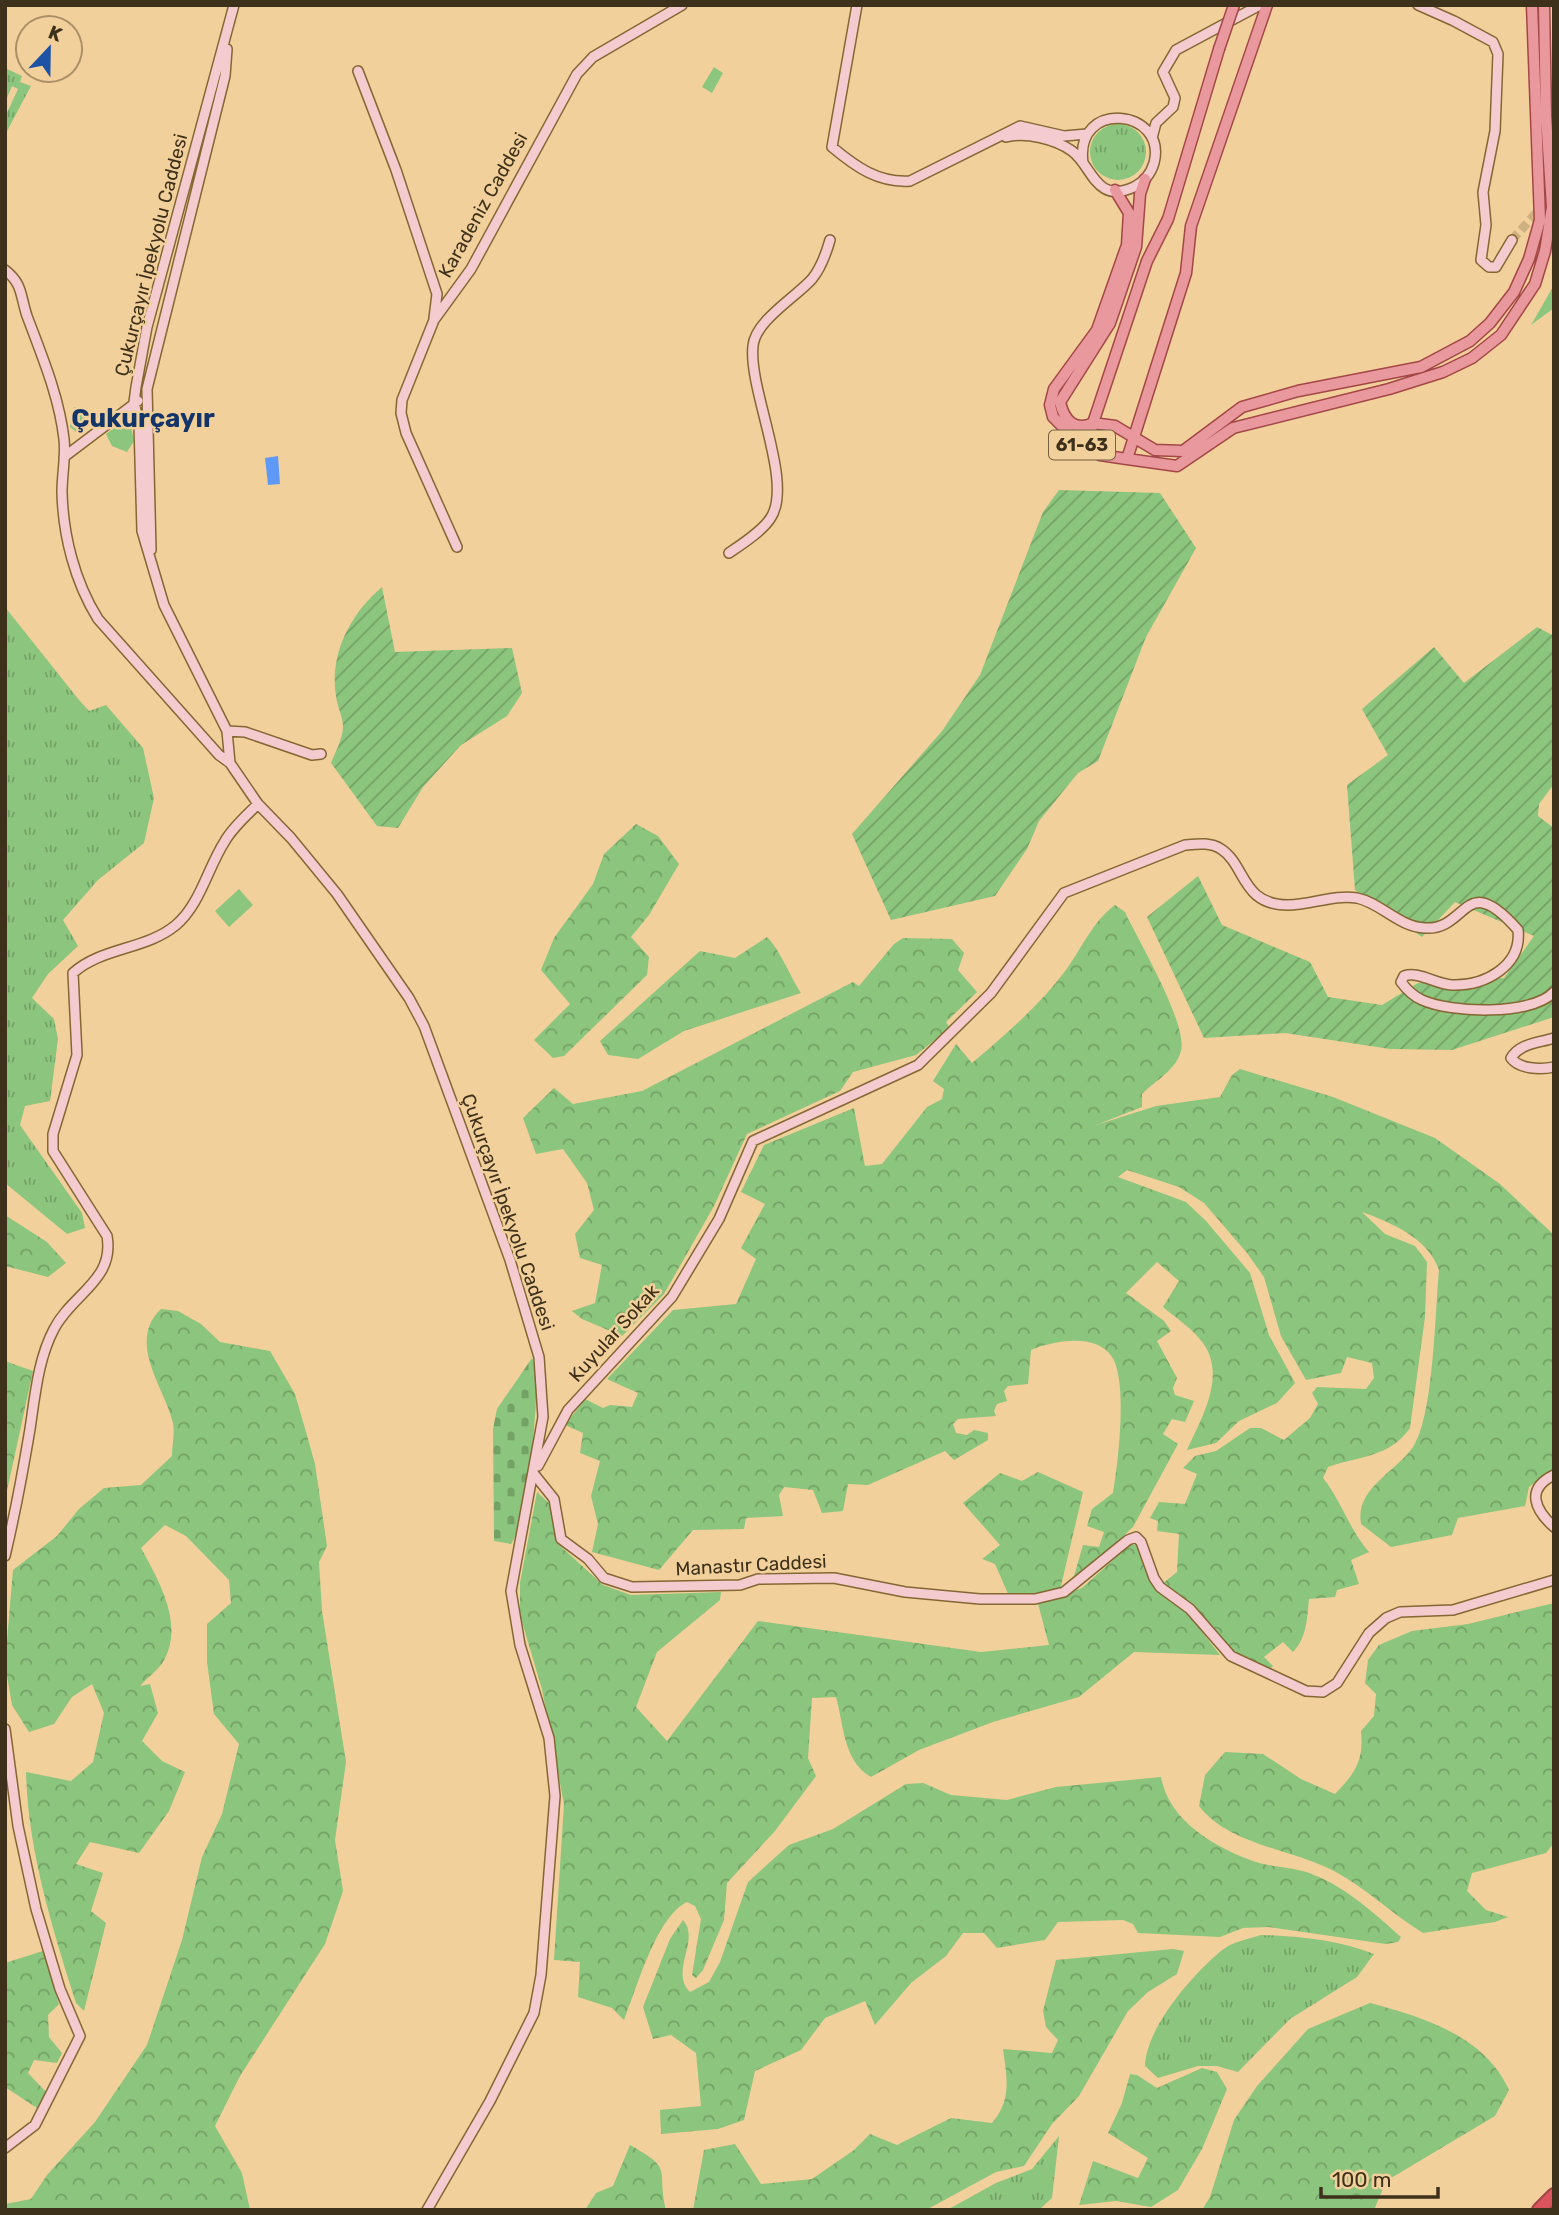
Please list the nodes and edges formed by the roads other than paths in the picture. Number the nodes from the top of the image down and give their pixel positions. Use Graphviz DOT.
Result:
graph roads {
  1 [pos="234,5"];
  2 [pos="682,5"];
  3 [pos="857,5"];
  4 [pos="1234,5"];
  5 [pos="1260,5"];
  6 [pos="1267,5"];
  7 [pos="1418,5"];
  8 [pos="1531,5"];
  9 [pos="1544,5"];
  10 [pos="228,35"];
  11 [pos="358,71"];
  12 [pos="1156,123"];
  13 [pos="1141,125"];
  14 [pos="1087,134"];
  15 [pos="1152,138"];
  16 [pos="991,141"];
  17 [pos="1083,163"];
  18 [pos="1145,179"];
  19 [pos="1115,190"];
  20 [pos="830,240"];
  21 [pos="1512,240"];
  22 [pos="5,270"];
  23 [pos="434,320"];
  24 [pos="146,400"];
  25 [pos="134,402"];
  26 [pos="1093,423"];
  27 [pos="1135,436"];
  28 [pos="1086,448"];
  29 [pos="64,457"];
  30 [pos="1127,459"];
  31 [pos="457,547"];
  32 [pos="729,553"];
  33 [pos="151,569"];
  34 [pos="227,731"];
  35 [pos="321,754"];
  36 [pos="230,763"];
  37 [pos="258,804"];
  38 [pos="1554,992"];
  39 [pos="1554,1038"];
  40 [pos="1554,1067"];
  41 [pos="534,1474"];
  42 [pos="1554,1475"];
  43 [pos="1554,1527"];
  44 [pos="5,1556"];
  45 [pos="1554,1580"];
  46 [pos="5,1729"];
  47 [pos="5,2148"];
  48 [pos="1554,2195"];
  49 [pos="427,2210"];
  50 [pos="1539,2210"];
  1 -- 10 [label="street, Çukurçayır İpekyolu Caddesi"];
  2 -- 23 [label="street, Karadeniz Caddesi"];
  3 -- 16 [label="street"];
  4 -- 26 [label="main road, 61-63, bridge"];
  5 -- 12 [label="street"];
  6 -- 27 [label="main road, 61-63"];
  7 -- 21 [label="street"];
  8 -- 27 [label="main road"];
  9 -- 30 [label="main road"];
  10 -- 24 [label="street, Çukurçayır İpekyolu Caddesi"];
  10 -- 25 [label="street, Çukurçayır İpekyolu Caddesi"];
  11 -- 23 [label="street"];
  12 -- 13 [label="street"];
  12 -- 15 [label="street"];
  13 -- 14 [label="street"];
  13 -- 15 [label="street"];
  14 -- 16 [label="street"];
  14 -- 17 [label="street"];
  15 -- 18 [label="street"];
  16 -- 17 [label="street"];
  17 -- 19 [label="street"];
  18 -- 19 [label="street"];
  18 -- 26 [label="main road, 61-63"];
  19 -- 28 [label="main road, 61-63"];
  20 -- 32 [label="street"];
  22 -- 29 [label="street"];
  23 -- 31 [label="street, Karadeniz Caddesi"];
  24 -- 25 [label="street"];
  24 -- 33 [label="street, Çukurçayır İpekyolu Caddesi"];
  25 -- 29 [label="street"];
  25 -- 33 [label="street, Çukurçayır İpekyolu Caddesi"];
  26 -- 27 [label="main road, 61-63"];
  26 -- 28 [label="main road, 61-63"];
  27 -- 30 [label="main road, 61-63"];
  28 -- 30 [label="main road, 61-63"];
  29 -- 36 [label="street"];
  33 -- 34 [label="street, Çukurçayır İpekyolu Caddesi"];
  34 -- 35 [label="street"];
  34 -- 36 [label="street, Çukurçayır İpekyolu Caddesi"];
  36 -- 37 [label="street, Çukurçayır İpekyolu Caddesi"];
  37 -- 41 [label="street, Çukurçayır İpekyolu Caddesi"];
  37 -- 44 [label="street"];
  38 -- 41 [label="street, Kuyular Sokak"];
  39 -- 40 [label="street"];
  41 -- 45 [label="street, Manastır Caddesi"];
  41 -- 49 [label="street, Çukurçayır İpekyolu Caddesi"];
  42 -- 43 [label="street"];
  46 -- 47 [label="street"];
  48 -- 50 [label="highway"];
}
